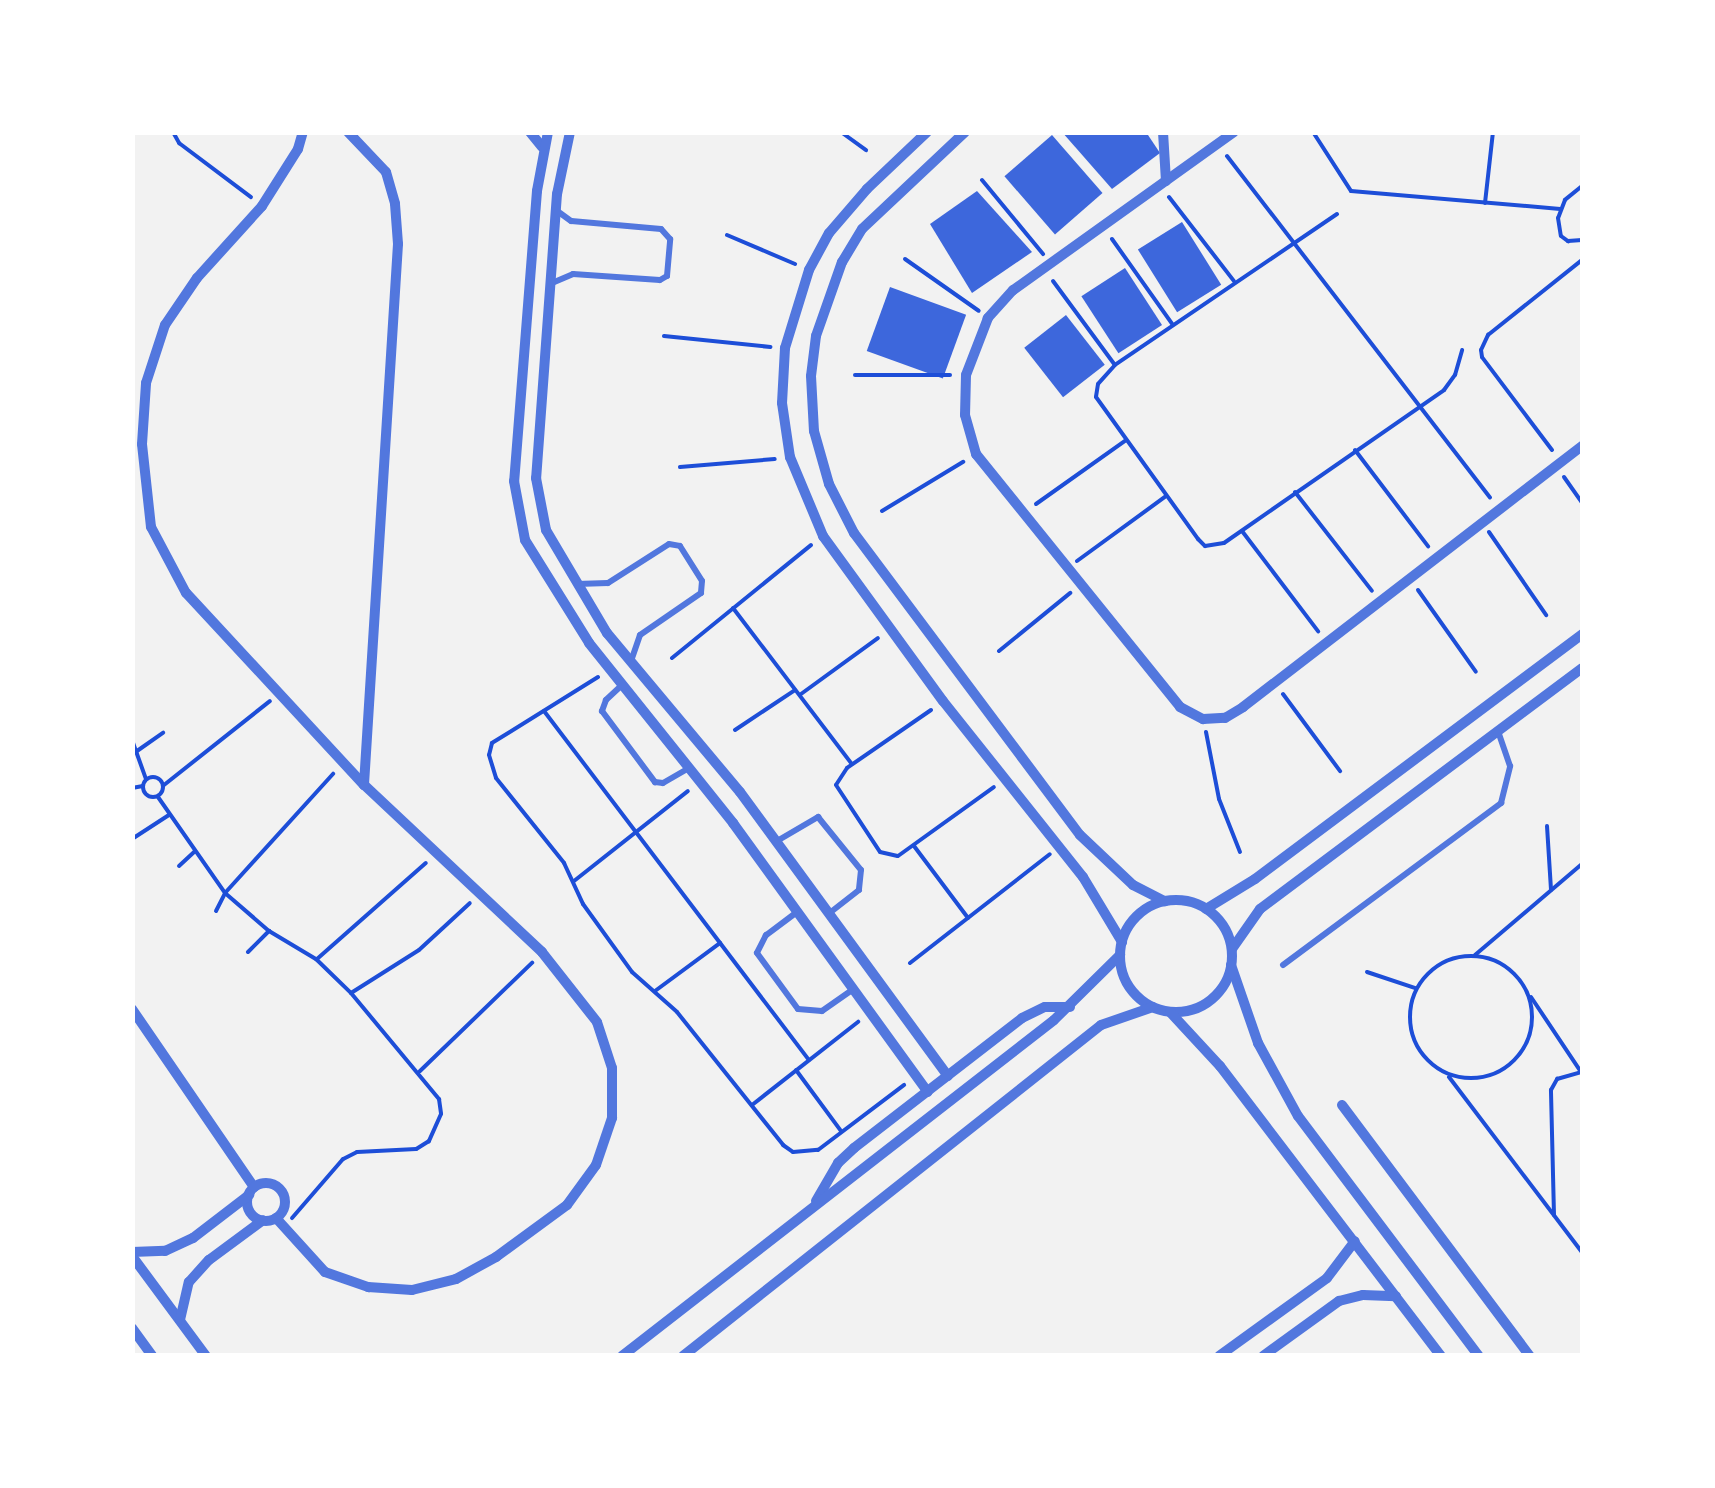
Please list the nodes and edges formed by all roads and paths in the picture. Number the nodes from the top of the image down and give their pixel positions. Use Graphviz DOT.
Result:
graph roads {
  1 [pos="173,132"];
  2 [pos="303,132"];
  3 [pos="348,132"];
  4 [pos="530,132"];
  5 [pos="548,132"];
  6 [pos="570,132"];
  7 [pos="841,132"];
  8 [pos="927,132"];
  9 [pos="965,132"];
  10 [pos="1163,132"];
  11 [pos="1313,132"];
  12 [pos="1493,132"];
  13 [pos="1223,137"];
  14 [pos="542,148"];
  15 [pos="866,150"];
  16 [pos="982,180"];
  17 [pos="1163,184"];
  18 [pos="1582,186"];
  19 [pos="1485,203"];
  20 [pos="262,206"];
  21 [pos="1560,209"];
  22 [pos="556,210"];
  23 [pos="1337,214"];
  24 [pos="1104,226"];
  25 [pos="727,235"];
  26 [pos="1582,240"];
  27 [pos="1296,242"];
  28 [pos="905,259"];
  29 [pos="1582,260"];
  30 [pos="1047,266"];
  31 [pos="808,270"];
  32 [pos="1236,282"];
  33 [pos="552,283"];
  34 [pos="988,318"];
  35 [pos="1173,325"];
  36 [pos="664,336"];
  37 [pos="785,348"];
  38 [pos="1462,350"];
  39 [pos="1115,364"];
  40 [pos="855,374"];
  41 [pos="966,374"];
  42 [pos="1420,406"];
  43 [pos="1126,440"];
  44 [pos="1582,446"];
  45 [pos="1355,450"];
  46 [pos="976,454"];
  47 [pos="790,457"];
  48 [pos="1558,463"];
  49 [pos="680,467"];
  50 [pos="1295,492"];
  51 [pos="1166,496"];
  52 [pos="1582,503"];
  53 [pos="1500,508"];
  54 [pos="882,511"];
  55 [pos="1023,513"];
  56 [pos="1482,522"];
  57 [pos="1242,532"];
  58 [pos="822,536"];
  59 [pos="1437,557"];
  60 [pos="1069,568"];
  61 [pos="1409,578"];
  62 [pos="577,584"];
  63 [pos="1082,584"];
  64 [pos="1380,601"];
  65 [pos="733,608"];
  66 [pos="1546,614"];
  67 [pos="890,630"];
  68 [pos="1582,634"];
  69 [pos="1327,642"];
  70 [pos="999,652"];
  71 [pos="672,658"];
  72 [pos="635,667"];
  73 [pos="1582,668"];
  74 [pos="610,669"];
  75 [pos="1476,672"];
  76 [pos="1274,682"];
  77 [pos="622,686"];
  78 [pos="795,690"];
  79 [pos="278,694"];
  80 [pos="800,695"];
  81 [pos="943,702"];
  82 [pos="544,711"];
  83 [pos="1204,720"];
  84 [pos="735,730"];
  85 [pos="1498,731"];
  86 [pos="163,733"];
  87 [pos="132,740"];
  88 [pos="138,750"];
  89 [pos="343,763"];
  90 [pos="852,765"];
  91 [pos="689,768"];
  92 [pos="1340,771"];
  93 [pos="146,779"];
  94 [pos="1003,780"];
  95 [pos="700,782"];
  96 [pos="364,784"];
  97 [pos="143,786"];
  98 [pos="164,786"];
  99 [pos="132,788"];
  100 [pos="158,797"];
  101 [pos="169,815"];
  102 [pos="1547,826"];
  103 [pos="635,831"];
  104 [pos="132,839"];
  105 [pos="776,842"];
  106 [pos="914,846"];
  107 [pos="1058,848"];
  108 [pos="194,852"];
  109 [pos="1240,852"];
  110 [pos="437,853"];
  111 [pos="1582,864"];
  112 [pos="179,866"];
  113 [pos="574,882"];
  114 [pos="1551,890"];
  115 [pos="225,892"];
  116 [pos="480,893"];
  117 [pos="1166,901"];
  118 [pos="1206,909"];
  119 [pos="216,910"];
  120 [pos="797,912"];
  121 [pos="827,914"];
  122 [pos="969,918"];
  123 [pos="269,931"];
  124 [pos="1122,942"];
  125 [pos="720,943"];
  126 [pos="1232,950"];
  127 [pos="248,952"];
  128 [pos="542,952"];
  129 [pos="1120,955"];
  130 [pos="1475,955"];
  131 [pos="316,959"];
  132 [pos="910,962"];
  133 [pos="1283,965"];
  134 [pos="1231,966"];
  135 [pos="1366,972"];
  136 [pos="1416,988"];
  137 [pos="853,990"];
  138 [pos="654,992"];
  139 [pos="351,993"];
  140 [pos="1530,995"];
  141 [pos="1070,1007"];
  142 [pos="1154,1008"];
  143 [pos="132,1009"];
  144 [pos="870,1012"];
  145 [pos="1170,1012"];
  146 [pos="809,1060"];
  147 [pos="796,1070"];
  148 [pos="419,1072"];
  149 [pos="1582,1072"];
  150 [pos="916,1076"];
  151 [pos="948,1076"];
  152 [pos="1449,1076"];
  153 [pos="928,1092"];
  154 [pos="752,1105"];
  155 [pos="1342,1105"];
  156 [pos="842,1132"];
  157 [pos="251,1191"];
  158 [pos="816,1202"];
  159 [pos="1554,1215"];
  160 [pos="270,1219"];
  161 [pos="285,1227"];
  162 [pos="1355,1241"];
  163 [pos="1582,1252"];
  164 [pos="132,1254"];
  165 [pos="1396,1296"];
  166 [pos="180,1320"];
  167 [pos="132,1328"];
  168 [pos="152,1356"];
  169 [pos="206,1356"];
  170 [pos="622,1356"];
  171 [pos="683,1356"];
  172 [pos="1219,1356"];
  173 [pos="1264,1356"];
  174 [pos="1440,1356"];
  175 [pos="1479,1356"];
  176 [pos="1530,1356"];
  1 -- 20 [label="path"];
  2 -- 20 [label="street"];
  3 -- 96 [label="street"];
  4 -- 14 [label="street"];
  5 -- 14 [label="street"];
  6 -- 22 [label="street"];
  7 -- 15 [label="path"];
  8 -- 31 [label="street"];
  9 -- 117 [label="street"];
  10 -- 17 [label="street"];
  11 -- 19 [label="path"];
  12 -- 19 [label="path"];
  13 -- 17 [label="street"];
  13 -- 27 [label="path"];
  14 -- 74 [label="street"];
  16 -- 30 [label="path"];
  17 -- 24 [label="street"];
  17 -- 32 [label="path"];
  18 -- 21 [label="path"];
  19 -- 21 [label="path"];
  20 -- 79 [label="street"];
  21 -- 26 [label="path"];
  22 -- 33 [label="street"];
  22 -- 33 [label="lane"];
  23 -- 27 [label="path"];
  24 -- 30 [label="street"];
  24 -- 35 [label="path"];
  25 -- 31 [label="path"];
  27 -- 32 [label="path"];
  27 -- 42 [label="path"];
  28 -- 34 [label="path"];
  29 -- 48 [label="path"];
  30 -- 34 [label="street"];
  30 -- 39 [label="path"];
  31 -- 37 [label="street"];
  32 -- 35 [label="path"];
  33 -- 62 [label="street"];
  34 -- 41 [label="street"];
  35 -- 39 [label="path"];
  36 -- 37 [label="path"];
  37 -- 47 [label="street"];
  38 -- 42 [label="path"];
  39 -- 43 [label="path"];
  40 -- 41 [label="path"];
  41 -- 46 [label="street"];
  42 -- 45 [label="path"];
  42 -- 53 [label="path"];
  43 -- 51 [label="path"];
  43 -- 55 [label="path"];
  44 -- 48 [label="street"];
  45 -- 50 [label="path"];
  45 -- 59 [label="path"];
  46 -- 54 [label="path"];
  46 -- 55 [label="street"];
  47 -- 49 [label="path"];
  47 -- 58 [label="street"];
  48 -- 52 [label="path"];
  48 -- 53 [label="street"];
  50 -- 57 [label="path"];
  50 -- 64 [label="path"];
  51 -- 57 [label="path"];
  51 -- 60 [label="path"];
  53 -- 56 [label="street"];
  55 -- 60 [label="street"];
  56 -- 59 [label="street"];
  56 -- 66 [label="path"];
  57 -- 69 [label="path"];
  58 -- 65 [label="path"];
  58 -- 67 [label="street"];
  59 -- 61 [label="street"];
  60 -- 63 [label="street"];
  61 -- 64 [label="street"];
  61 -- 75 [label="path"];
  62 -- 72 [label="street"];
  62 -- 72 [label="lane"];
  63 -- 70 [label="path"];
  63 -- 83 [label="street"];
  64 -- 69 [label="street"];
  65 -- 71 [label="path"];
  65 -- 78 [label="path"];
  67 -- 80 [label="path"];
  67 -- 81 [label="street"];
  68 -- 118 [label="street"];
  69 -- 76 [label="street"];
  72 -- 77 [label="street"];
  72 -- 105 [label="street"];
  73 -- 85 [label="street"];
  74 -- 77 [label="street"];
  74 -- 82 [label="path"];
  76 -- 83 [label="street"];
  76 -- 92 [label="path"];
  77 -- 91 [label="street"];
  77 -- 91 [label="lane"];
  78 -- 80 [label="path"];
  78 -- 84 [label="path"];
  79 -- 89 [label="street"];
  79 -- 98 [label="path"];
  80 -- 90 [label="path"];
  81 -- 90 [label="path"];
  81 -- 94 [label="street"];
  82 -- 103 [label="path"];
  82 -- 113 [label="path"];
  83 -- 109 [label="path"];
  85 -- 126 [label="street"];
  85 -- 133 [label="lane"];
  86 -- 88 [label="path"];
  87 -- 88 [label="path"];
  88 -- 93 [label="path"];
  89 -- 96 [label="street"];
  89 -- 115 [label="path"];
  90 -- 106 [label="path"];
  91 -- 95 [label="street"];
  93 -- 97 [label="path"];
  93 -- 98 [label="path"];
  94 -- 106 [label="path"];
  94 -- 107 [label="street"];
  95 -- 103 [label="path"];
  95 -- 120 [label="street"];
  96 -- 110 [label="street"];
  97 -- 99 [label="path"];
  97 -- 100 [label="path"];
  98 -- 100 [label="path"];
  100 -- 101 [label="path"];
  101 -- 104 [label="path"];
  101 -- 108 [label="path"];
  102 -- 114 [label="path"];
  103 -- 113 [label="path"];
  103 -- 125 [label="path"];
  105 -- 121 [label="street"];
  105 -- 121 [label="lane"];
  106 -- 122 [label="path"];
  107 -- 122 [label="path"];
  107 -- 124 [label="street"];
  108 -- 112 [label="path"];
  108 -- 115 [label="path"];
  110 -- 116 [label="street"];
  110 -- 131 [label="path"];
  111 -- 114 [label="path"];
  113 -- 138 [label="path"];
  114 -- 130 [label="path"];
  115 -- 119 [label="path"];
  115 -- 123 [label="path"];
  116 -- 128 [label="street"];
  116 -- 139 [label="path"];
  117 -- 118 [label="street"];
  117 -- 124 [label="street"];
  118 -- 126 [label="street"];
  120 -- 137 [label="street"];
  120 -- 137 [label="lane"];
  121 -- 151 [label="street"];
  122 -- 132 [label="path"];
  123 -- 127 [label="path"];
  123 -- 131 [label="path"];
  124 -- 129 [label="street"];
  125 -- 138 [label="path"];
  125 -- 146 [label="path"];
  126 -- 134 [label="street"];
  128 -- 148 [label="path"];
  128 -- 161 [label="street"];
  129 -- 141 [label="street"];
  129 -- 142 [label="street"];
  130 -- 136 [label="path"];
  130 -- 140 [label="path"];
  131 -- 139 [label="path"];
  134 -- 145 [label="street"];
  134 -- 175 [label="street"];
  135 -- 136 [label="path"];
  136 -- 152 [label="path"];
  137 -- 144 [label="street"];
  138 -- 154 [label="path"];
  139 -- 148 [label="path"];
  140 -- 149 [label="path"];
  140 -- 152 [label="path"];
  141 -- 151 [label="street"];
  141 -- 158 [label="street"];
  142 -- 145 [label="street"];
  142 -- 171 [label="street"];
  143 -- 157 [label="street"];
  144 -- 146 [label="path"];
  144 -- 150 [label="street"];
  145 -- 162 [label="street"];
  146 -- 147 [label="path"];
  147 -- 154 [label="path"];
  147 -- 156 [label="path"];
  148 -- 161 [label="path"];
  149 -- 159 [label="path"];
  150 -- 153 [label="street"];
  150 -- 156 [label="path"];
  151 -- 153 [label="street"];
  152 -- 159 [label="path"];
  153 -- 158 [label="street"];
  154 -- 156 [label="path"];
  155 -- 176 [label="street"];
  157 -- 160 [label="street"];
  157 -- 160 [label="street"];
  157 -- 164 [label="street"];
  158 -- 170 [label="street"];
  159 -- 163 [label="path"];
  160 -- 161 [label="street"];
  160 -- 166 [label="street"];
  162 -- 165 [label="street"];
  162 -- 172 [label="street"];
  164 -- 166 [label="street"];
  165 -- 173 [label="street"];
  165 -- 174 [label="street"];
  166 -- 169 [label="street"];
  167 -- 168 [label="street"];
}
